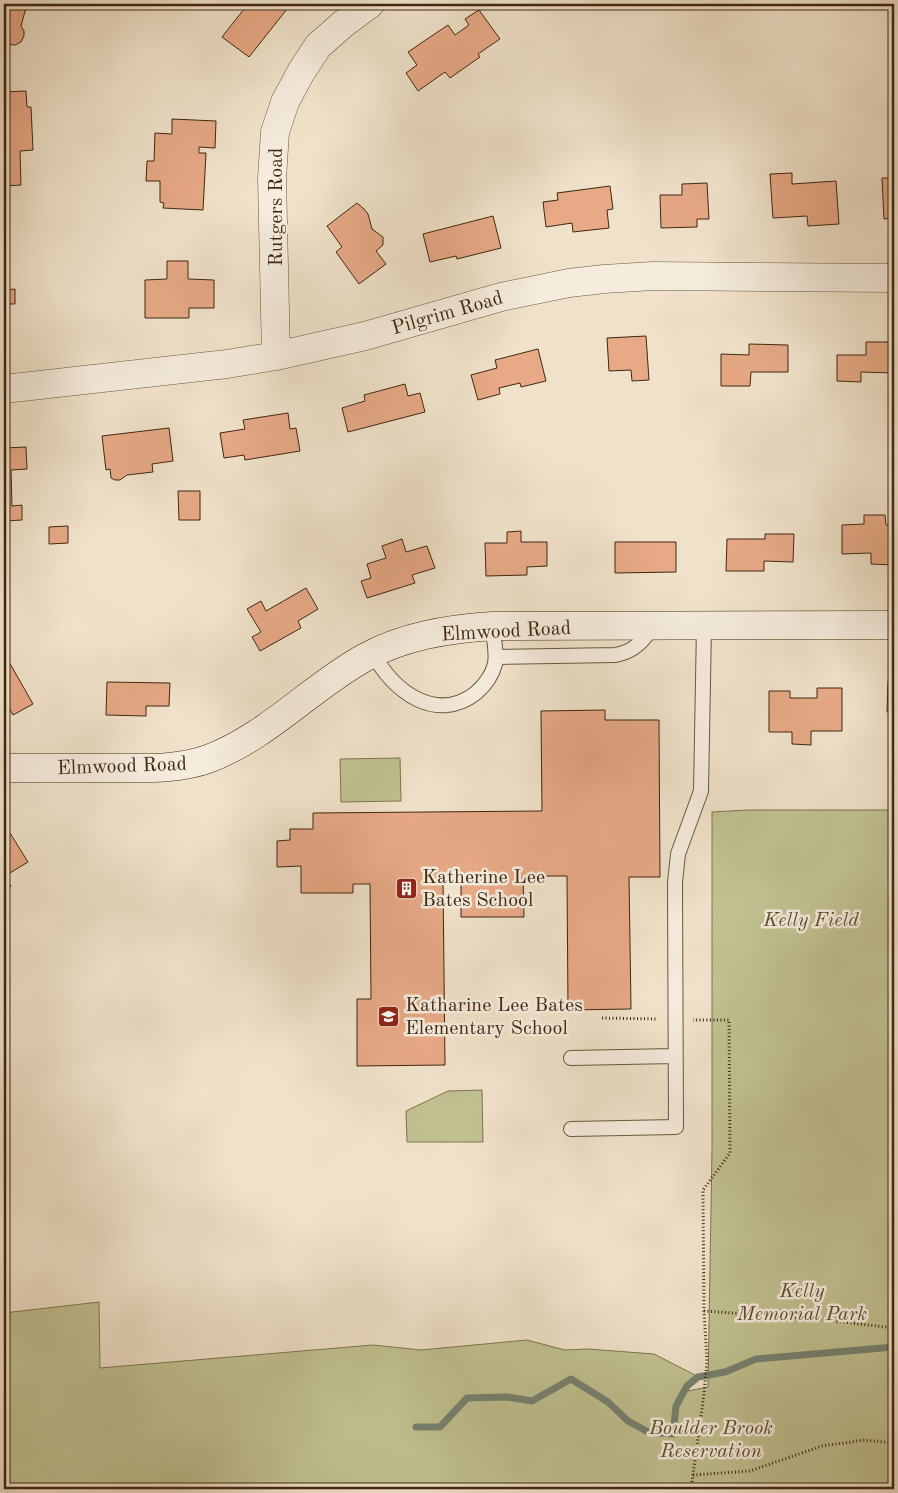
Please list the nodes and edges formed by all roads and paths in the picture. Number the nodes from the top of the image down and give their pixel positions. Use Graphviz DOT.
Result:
graph roads {
  1 [pos="370,4"];
  2 [pos="894,278"];
  3 [pos="276,356"];
  4 [pos="4,389"];
  5 [pos="894,625"];
  6 [pos="492,626"];
  7 [pos="653,626"];
  8 [pos="704,626"];
  9 [pos="373,653"];
  10 [pos="496,657"];
  11 [pos="4,768"];
  12 [pos="602,1018"];
  13 [pos="677,1019"];
  14 [pos="675,1056"];
  15 [pos="571,1058"];
  16 [pos="571,1129"];
  17 [pos="704,1311"];
  18 [pos="894,1328"];
  19 [pos="894,1443"];
  20 [pos="693,1475"];
  21 [pos="691,1489"];
  1 -- 3 [label="street, Rutgers Road"];
  2 -- 3 [label="street, Pilgrim Road"];
  3 -- 4 [label="street, Pilgrim Road"];
  5 -- 8 [label="street, Elmwood Road"];
  6 -- 7 [label="street, Elmwood Road"];
  6 -- 9 [label="street, Elmwood Road"];
  6 -- 10 [label="lane"];
  7 -- 8 [label="street, Elmwood Road"];
  7 -- 10 [label="lane"];
  8 -- 13 [label="lane"];
  9 -- 10 [label="lane"];
  9 -- 11 [label="street, Elmwood Road"];
  12 -- 13 [label="path"];
  13 -- 14 [label="lane"];
  13 -- 17 [label="path"];
  14 -- 15 [label="lane"];
  14 -- 16 [label="lane"];
  17 -- 18 [label="path"];
  17 -- 20 [label="path"];
  19 -- 20 [label="path"];
  20 -- 21 [label="path"];
}
